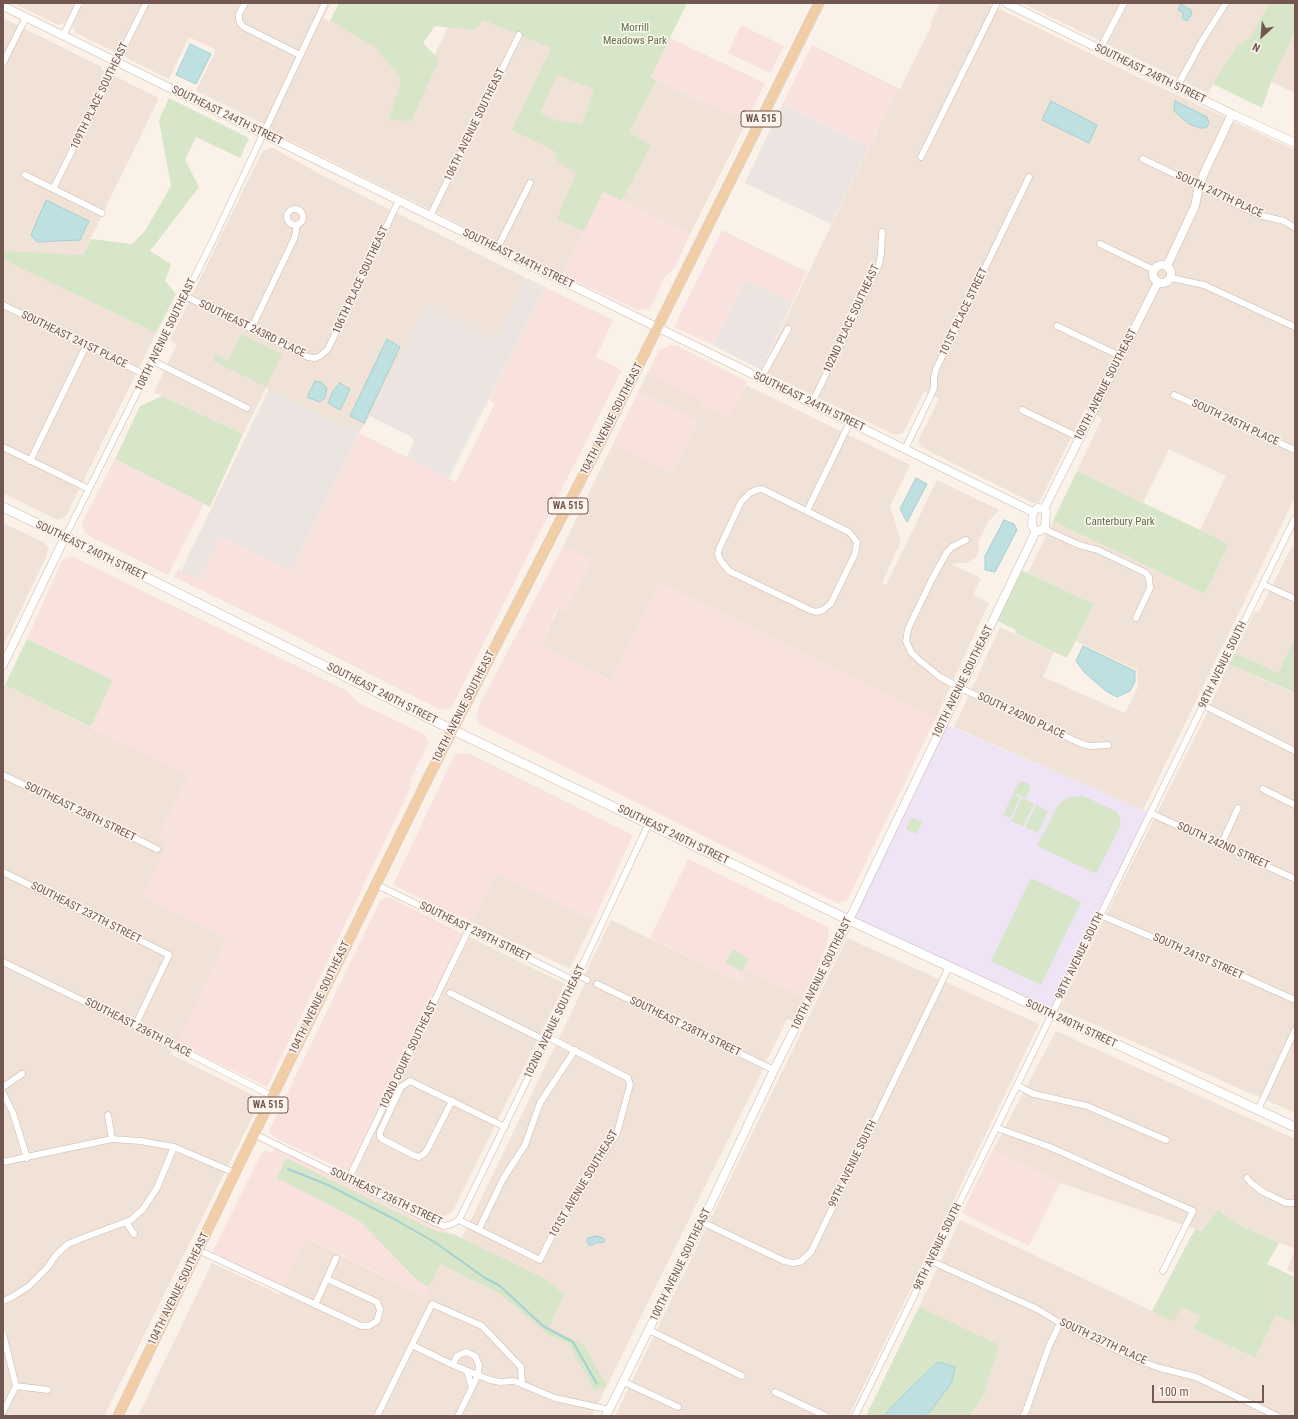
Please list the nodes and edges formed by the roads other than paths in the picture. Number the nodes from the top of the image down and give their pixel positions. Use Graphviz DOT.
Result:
graph roads {
  1 [pos="79,3"];
  2 [pos="146,3"];
  3 [pos="245,3"];
  4 [pos="325,3"];
  5 [pos="819,3"];
  6 [pos="997,3"];
  7 [pos="1006,3"];
  8 [pos="1124,3"];
  9 [pos="1226,3"];
  10 [pos="3,6"];
  11 [pos="26,17"];
  12 [pos="519,34"];
  13 [pos="63,36"];
  14 [pos="1100,49"];
  15 [pos="300,55"];
  16 [pos="117,62"];
  17 [pos="3,63"];
  18 [pos="1177,87"];
  19 [pos="1232,114"];
  20 [pos="263,134"];
  21 [pos="1295,143"];
  22 [pos="920,158"];
  23 [pos="1144,159"];
  24 [pos="25,175"];
  25 [pos="1028,178"];
  26 [pos="530,183"];
  27 [pos="1199,186"];
  28 [pos="53,189"];
  29 [pos="399,200"];
  30 [pos="102,213"];
  31 [pos="430,216"];
  32 [pos="296,226"];
  33 [pos="1295,228"];
  34 [pos="882,232"];
  35 [pos="1100,244"];
  36 [pos="497,249"];
  37 [pos="1167,266"];
  38 [pos="1154,270"];
  39 [pos="1171,278"];
  40 [pos="1158,282"];
  41 [pos="185,296"];
  42 [pos="3,305"];
  43 [pos="1057,326"];
  44 [pos="657,327"];
  45 [pos="1295,327"];
  46 [pos="250,329"];
  47 [pos="788,329"];
  48 [pos="86,346"];
  49 [pos="320,356"];
  50 [pos="1120,356"];
  51 [pos="153,361"];
  52 [pos="146,375"];
  53 [pos="762,378"];
  54 [pos="1174,395"];
  55 [pos="812,403"];
  56 [pos="247,408"];
  57 [pos="1022,410"];
  58 [pos="850,422"];
  59 [pos="1080,438"];
  60 [pos="3,447"];
  61 [pos="905,449"];
  62 [pos="1295,450"];
  63 [pos="30,461"];
  64 [pos="89,489"];
  65 [pos="3,507"];
  66 [pos="1044,509"];
  67 [pos="807,511"];
  68 [pos="1033,512"];
  69 [pos="1295,518"];
  70 [pos="1040,530"];
  71 [pos="65,537"];
  72 [pos="966,540"];
  73 [pos="1262,584"];
  74 [pos="1295,599"];
  75 [pos="1136,618"];
  76 [pos="5,655"];
  77 [pos="3,665"];
  78 [pos="960,688"];
  79 [pos="1203,705"];
  80 [pos="453,730"];
  81 [pos="1108,745"];
  82 [pos="1295,751"];
  83 [pos="3,775"];
  84 [pos="1263,789"];
  85 [pos="1295,805"];
  86 [pos="1238,808"];
  87 [pos="1150,813"];
  88 [pos="649,823"];
  89 [pos="1221,845"];
  90 [pos="157,849"];
  91 [pos="3,872"];
  92 [pos="1295,879"];
  93 [pos="376,884"];
  94 [pos="1100,915"];
  95 [pos="848,920"];
  96 [pos="469,929"];
  97 [pos="3,962"];
  98 [pos="949,967"];
  99 [pos="576,978"];
  100 [pos="587,980"];
  101 [pos="596,984"];
  102 [pos="450,993"];
  103 [pos="1295,1000"];
  104 [pos="1052,1015"];
  105 [pos="135,1026"];
  106 [pos="1295,1030"];
  107 [pos="547,1039"];
  108 [pos="575,1050"];
  109 [pos="774,1070"];
  110 [pos="22,1074"];
  111 [pos="1018,1086"];
  112 [pos="3,1087"];
  113 [pos="3,1093"];
  114 [pos="272,1096"];
  115 [pos="452,1101"];
  116 [pos="1258,1110"];
  117 [pos="108,1115"];
  118 [pos="505,1127"];
  119 [pos="1295,1127"];
  120 [pos="997,1128"];
  121 [pos="254,1134"];
  122 [pos="112,1139"];
  123 [pos="1166,1140"];
  124 [pos="174,1147"];
  125 [pos="27,1158"];
  126 [pos="3,1162"];
  127 [pos="235,1173"];
  128 [pos="1247,1178"];
  129 [pos="348,1180"];
  130 [pos="1295,1203"];
  131 [pos="459,1220"];
  132 [pos="126,1222"];
  133 [pos="702,1222"];
  134 [pos="479,1230"];
  135 [pos="134,1234"];
  136 [pos="198,1250"];
  137 [pos="336,1258"];
  138 [pos="540,1260"];
  139 [pos="931,1261"];
  140 [pos="1163,1271"];
  141 [pos="327,1279"];
  142 [pos="3,1301"];
  143 [pos="315,1304"];
  144 [pos="1060,1323"];
  145 [pos="649,1330"];
  146 [pos="3,1334"];
  147 [pos="412,1345"];
  148 [pos="453,1365"];
  149 [pos="467,1371"];
  150 [pos="478,1375"];
  151 [pos="742,1376"];
  152 [pos="624,1382"];
  153 [pos="522,1384"];
  154 [pos="16,1386"];
  155 [pos="472,1387"];
  156 [pos="48,1390"];
  157 [pos="775,1392"];
  158 [pos="678,1407"];
  159 [pos="3,1412"];
  160 [pos="608,1413"];
  161 [pos="118,1416"];
  162 [pos="377,1416"];
  163 [pos="458,1416"];
  164 [pos="826,1416"];
  165 [pos="855,1416"];
  166 [pos="1023,1416"];
  167 [pos="1277,1416"];
  1 -- 13 [label="street"];
  2 -- 16 [label="street, 109TH PLACE SOUTHEAST"];
  3 -- 15 [label="street"];
  4 -- 15 [label="street, 108TH AVENUE SOUTHEAST"];
  5 -- 44 [label="main road, 104TH AVENUE SOUTHEAST / WA 515"];
  6 -- 22 [label="street"];
  7 -- 14 [label="street, SOUTHEAST 248TH STREET"];
  8 -- 14 [label="street"];
  9 -- 18 [label="street"];
  10 -- 11 [label="street, SOUTHEAST 244TH STREET"];
  11 -- 13 [label="street, SOUTHEAST 244TH STREET"];
  11 -- 17 [label="street"];
  12 -- 31 [label="street, 106TH AVENUE SOUTHEAST"];
  13 -- 16 [label="street, SOUTHEAST 244TH STREET"];
  14 -- 18 [label="street, SOUTHEAST 248TH STREET"];
  15 -- 20 [label="street, 108TH AVENUE SOUTHEAST"];
  16 -- 20 [label="street, SOUTHEAST 244TH STREET"];
  16 -- 28 [label="street, 109TH PLACE SOUTHEAST"];
  18 -- 19 [label="street, SOUTHEAST 248TH STREET"];
  19 -- 21 [label="street, SOUTHEAST 248TH STREET"];
  19 -- 27 [label="street"];
  20 -- 29 [label="street, SOUTHEAST 244TH STREET"];
  20 -- 41 [label="street, 108TH AVENUE SOUTHEAST"];
  23 -- 27 [label="street, SOUTH 247TH PLACE"];
  24 -- 28 [label="street"];
  25 -- 61 [label="street, 101ST PLACE STREET"];
  26 -- 36 [label="street"];
  27 -- 33 [label="street, SOUTH 247TH PLACE"];
  27 -- 37 [label="street"];
  28 -- 30 [label="street"];
  29 -- 31 [label="street, SOUTHEAST 244TH STREET"];
  29 -- 49 [label="street, 106TH PLACE SOUTHEAST"];
  31 -- 36 [label="street, SOUTHEAST 244TH STREET"];
  32 -- 46 [label="street"];
  34 -- 55 [label="street, 102ND PLACE SOUTHEAST"];
  35 -- 38 [label="street"];
  36 -- 44 [label="street, SOUTHEAST 244TH STREET"];
  37 -- 38 [label="street"];
  37 -- 39 [label="street"];
  38 -- 40 [label="street"];
  39 -- 40 [label="street"];
  39 -- 45 [label="street"];
  40 -- 50 [label="street, 100TH AVENUE SOUTHEAST"];
  41 -- 46 [label="street, SOUTHEAST 243RD PLACE"];
  41 -- 51 [label="street, 108TH AVENUE SOUTHEAST"];
  42 -- 48 [label="street, SOUTHEAST 241ST PLACE"];
  43 -- 50 [label="street"];
  44 -- 53 [label="street, SOUTHEAST 244TH STREET"];
  44 -- 80 [label="main road, 104TH AVENUE SOUTHEAST / WA 515"];
  46 -- 49 [label="street, SOUTHEAST 243RD PLACE"];
  47 -- 53 [label="street"];
  48 -- 52 [label="street, SOUTHEAST 241ST PLACE"];
  48 -- 63 [label="street"];
  50 -- 59 [label="street, 100TH AVENUE SOUTHEAST"];
  51 -- 52 [label="street, 108TH AVENUE SOUTHEAST"];
  51 -- 56 [label="street"];
  52 -- 64 [label="street, 108TH AVENUE SOUTHEAST"];
  53 -- 55 [label="street, SOUTHEAST 244TH STREET"];
  54 -- 62 [label="street, SOUTH 245TH PLACE"];
  55 -- 58 [label="street, SOUTHEAST 244TH STREET"];
  57 -- 59 [label="street"];
  58 -- 61 [label="street, SOUTHEAST 244TH STREET"];
  58 -- 67 [label="street"];
  59 -- 66 [label="street, 100TH AVENUE SOUTHEAST"];
  60 -- 63 [label="street"];
  61 -- 68 [label="street, SOUTHEAST 244TH STREET"];
  63 -- 64 [label="street"];
  64 -- 71 [label="street, 108TH AVENUE SOUTHEAST"];
  65 -- 71 [label="main road, SOUTHEAST 240TH STREET"];
  66 -- 68 [label="street"];
  66 -- 70 [label="street"];
  67 -- 67 [label="street"];
  68 -- 70 [label="street"];
  69 -- 73 [label="street, 98TH AVENUE SOUTH"];
  70 -- 75 [label="street"];
  70 -- 78 [label="street, 100TH AVENUE SOUTHEAST"];
  71 -- 76 [label="street, 108TH AVENUE SOUTHEAST"];
  71 -- 80 [label="main road, SOUTHEAST 240TH STREET"];
  72 -- 78 [label="street, SOUTH 242ND PLACE"];
  73 -- 74 [label="street"];
  73 -- 79 [label="street, 98TH AVENUE SOUTH"];
  76 -- 77 [label="street, 108TH AVENUE SOUTHEAST"];
  78 -- 81 [label="street, SOUTH 242ND PLACE"];
  78 -- 95 [label="street, 100TH AVENUE SOUTHEAST"];
  79 -- 82 [label="street"];
  79 -- 87 [label="street, 98TH AVENUE SOUTH"];
  80 -- 88 [label="main road, SOUTHEAST 240TH STREET"];
  80 -- 93 [label="main road, 104TH AVENUE SOUTHEAST / WA 515"];
  83 -- 90 [label="street, SOUTHEAST 238TH STREET"];
  84 -- 85 [label="street"];
  86 -- 89 [label="street"];
  87 -- 89 [label="street, SOUTH 242ND STREET"];
  87 -- 94 [label="street, 98TH AVENUE SOUTH"];
  88 -- 95 [label="main road, SOUTHEAST 240TH STREET"];
  88 -- 99 [label="street, 102ND AVENUE SOUTHEAST"];
  89 -- 92 [label="street, SOUTH 242ND STREET"];
  91 -- 105 [label="street, SOUTHEAST 237TH STREET"];
  93 -- 96 [label="street, SOUTHEAST 239TH STREET"];
  93 -- 114 [label="main road, 104TH AVENUE SOUTHEAST / WA 515"];
  94 -- 103 [label="street, SOUTH 241ST STREET"];
  94 -- 104 [label="street, 98TH AVENUE SOUTH"];
  95 -- 98 [label="main road, SOUTH 240TH STREET"];
  95 -- 109 [label="street, 100TH AVENUE SOUTHEAST"];
  96 -- 99 [label="street, SOUTHEAST 239TH STREET"];
  96 -- 129 [label="street, 102ND COURT SOUTHEAST"];
  97 -- 105 [label="street, SOUTHEAST 236TH PLACE"];
  98 -- 104 [label="main road, SOUTH 240TH STREET"];
  98 -- 133 [label="street, 99TH AVENUE SOUTH"];
  99 -- 100 [label="street"];
  99 -- 107 [label="street, 102ND AVENUE SOUTHEAST"];
  101 -- 109 [label="street, SOUTHEAST 238TH STREET"];
  102 -- 107 [label="street, 101ST AVENUE SOUTHEAST"];
  104 -- 111 [label="street, 98TH AVENUE SOUTH"];
  104 -- 116 [label="main road, SOUTH 240TH STREET"];
  105 -- 114 [label="street, SOUTHEAST 236TH PLACE"];
  106 -- 116 [label="street"];
  107 -- 108 [label="street, 101ST AVENUE SOUTHEAST"];
  107 -- 118 [label="street, 102ND AVENUE SOUTHEAST"];
  108 -- 134 [label="street"];
  108 -- 138 [label="street, 101ST AVENUE SOUTHEAST"];
  109 -- 133 [label="street, 100TH AVENUE SOUTHEAST"];
  110 -- 112 [label="street"];
  111 -- 120 [label="street, 98TH AVENUE SOUTH"];
  111 -- 123 [label="street"];
  113 -- 125 [label="street"];
  114 -- 121 [label="main road, 104TH AVENUE SOUTHEAST / WA 515"];
  115 -- 115 [label="street, 102ND COURT SOUTHEAST"];
  115 -- 118 [label="street"];
  116 -- 119 [label="main road, SOUTH 240TH STREET"];
  117 -- 122 [label="street"];
  118 -- 131 [label="street, 102ND AVENUE SOUTHEAST"];
  120 -- 139 [label="street, 98TH AVENUE SOUTH"];
  120 -- 140 [label="street"];
  121 -- 127 [label="main road, 104TH AVENUE SOUTHEAST / WA 515"];
  121 -- 129 [label="street, SOUTHEAST 236TH STREET"];
  122 -- 124 [label="street"];
  122 -- 125 [label="street"];
  124 -- 127 [label="street"];
  124 -- 132 [label="street"];
  125 -- 126 [label="street"];
  127 -- 136 [label="main road, 104TH AVENUE SOUTHEAST / WA 515"];
  128 -- 130 [label="street"];
  129 -- 131 [label="street, SOUTHEAST 236TH STREET"];
  131 -- 134 [label="street, SOUTHEAST 236TH STREET"];
  132 -- 135 [label="street"];
  132 -- 142 [label="street"];
  133 -- 145 [label="street, 100TH AVENUE SOUTHEAST"];
  134 -- 138 [label="street, SOUTHEAST 236TH STREET"];
  136 -- 143 [label="street"];
  136 -- 161 [label="main road, 104TH AVENUE SOUTHEAST / WA 515"];
  137 -- 141 [label="street"];
  139 -- 144 [label="street, SOUTH 237TH PLACE"];
  139 -- 165 [label="street, 98TH AVENUE SOUTH"];
  141 -- 143 [label="street"];
  141 -- 143 [label="street"];
  144 -- 166 [label="street"];
  144 -- 167 [label="street, SOUTH 237TH PLACE"];
  145 -- 151 [label="street"];
  145 -- 152 [label="street, 100TH AVENUE SOUTHEAST"];
  146 -- 154 [label="street"];
  147 -- 148 [label="street"];
  147 -- 153 [label="street"];
  147 -- 162 [label="street"];
  148 -- 149 [label="street"];
  148 -- 150 [label="street"];
  149 -- 150 [label="street"];
  149 -- 155 [label="street"];
  150 -- 153 [label="street"];
  150 -- 155 [label="street"];
  152 -- 158 [label="street"];
  152 -- 160 [label="street, 100TH AVENUE SOUTHEAST"];
  153 -- 160 [label="street"];
  154 -- 156 [label="street"];
  154 -- 159 [label="street"];
  155 -- 163 [label="street"];
  157 -- 164 [label="street"];
}
